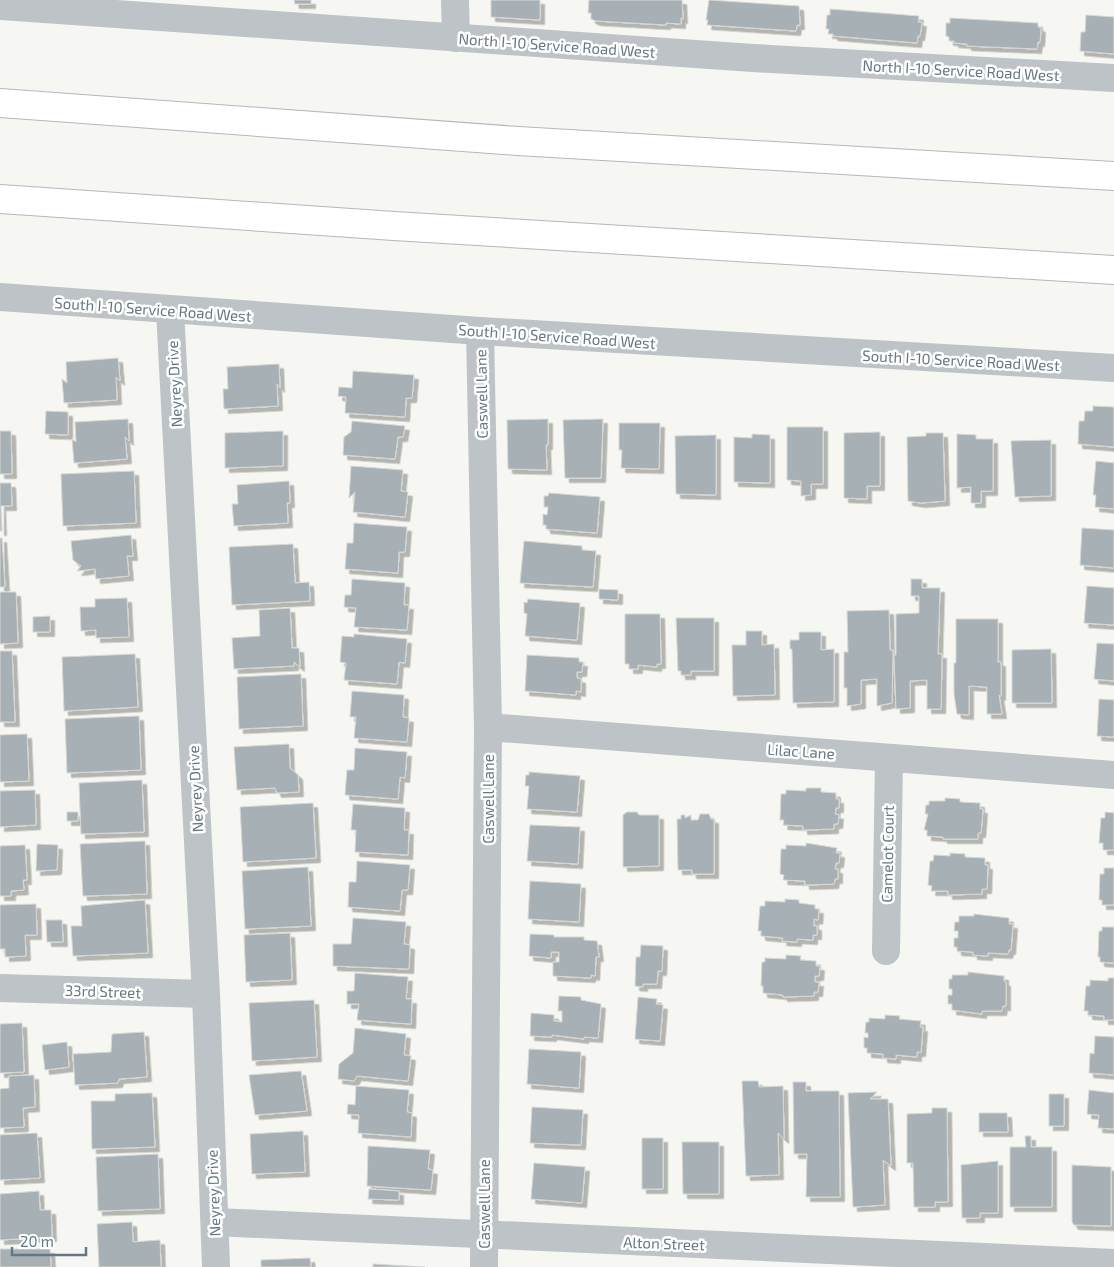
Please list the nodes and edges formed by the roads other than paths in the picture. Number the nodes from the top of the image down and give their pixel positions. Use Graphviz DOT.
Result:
graph roads {
  1 [pos="455,0"];
  2 [pos="0,6"];
  3 [pos="167,9"];
  4 [pos="456,38"];
  5 [pos="1114,78"];
  6 [pos="0,103"];
  7 [pos="1108,176"];
  8 [pos="0,199"];
  9 [pos="1114,270"];
  10 [pos="0,297"];
  11 [pos="170,310"];
  12 [pos="480,332"];
  13 [pos="1114,368"];
  14 [pos="488,727"];
  15 [pos="889,758"];
  16 [pos="1114,775"];
  17 [pos="886,951"];
  18 [pos="0,988"];
  19 [pos="206,994"];
  20 [pos="214,1222"];
  21 [pos="484,1235"];
  22 [pos="1114,1263"];
  23 [pos="216,1267"];
  24 [pos="484,1267"];
  1 -- 4 [label="street"];
  2 -- 3 [label="street, North I-10 Service Road West"];
  3 -- 4 [label="street, North I-10 Service Road West"];
  4 -- 5 [label="street, North I-10 Service Road West"];
  6 -- 7 [label="highway"];
  8 -- 9 [label="highway"];
  10 -- 11 [label="street, South I-10 Service Road West"];
  11 -- 12 [label="street, South I-10 Service Road West"];
  11 -- 19 [label="street, Neyrey Drive"];
  12 -- 13 [label="street, South I-10 Service Road West"];
  12 -- 14 [label="street, Caswell Lane"];
  14 -- 15 [label="street, Lilac Lane"];
  14 -- 21 [label="street, Caswell Lane"];
  15 -- 16 [label="street, Lilac Lane"];
  15 -- 17 [label="street, Camelot Court"];
  18 -- 19 [label="street, 33rd Street"];
  19 -- 20 [label="street, Neyrey Drive"];
  20 -- 21 [label="street, Alton Street"];
  20 -- 23 [label="street, Neyrey Drive"];
  21 -- 22 [label="street, Alton Street"];
  21 -- 24 [label="street, Caswell Lane"];
}
